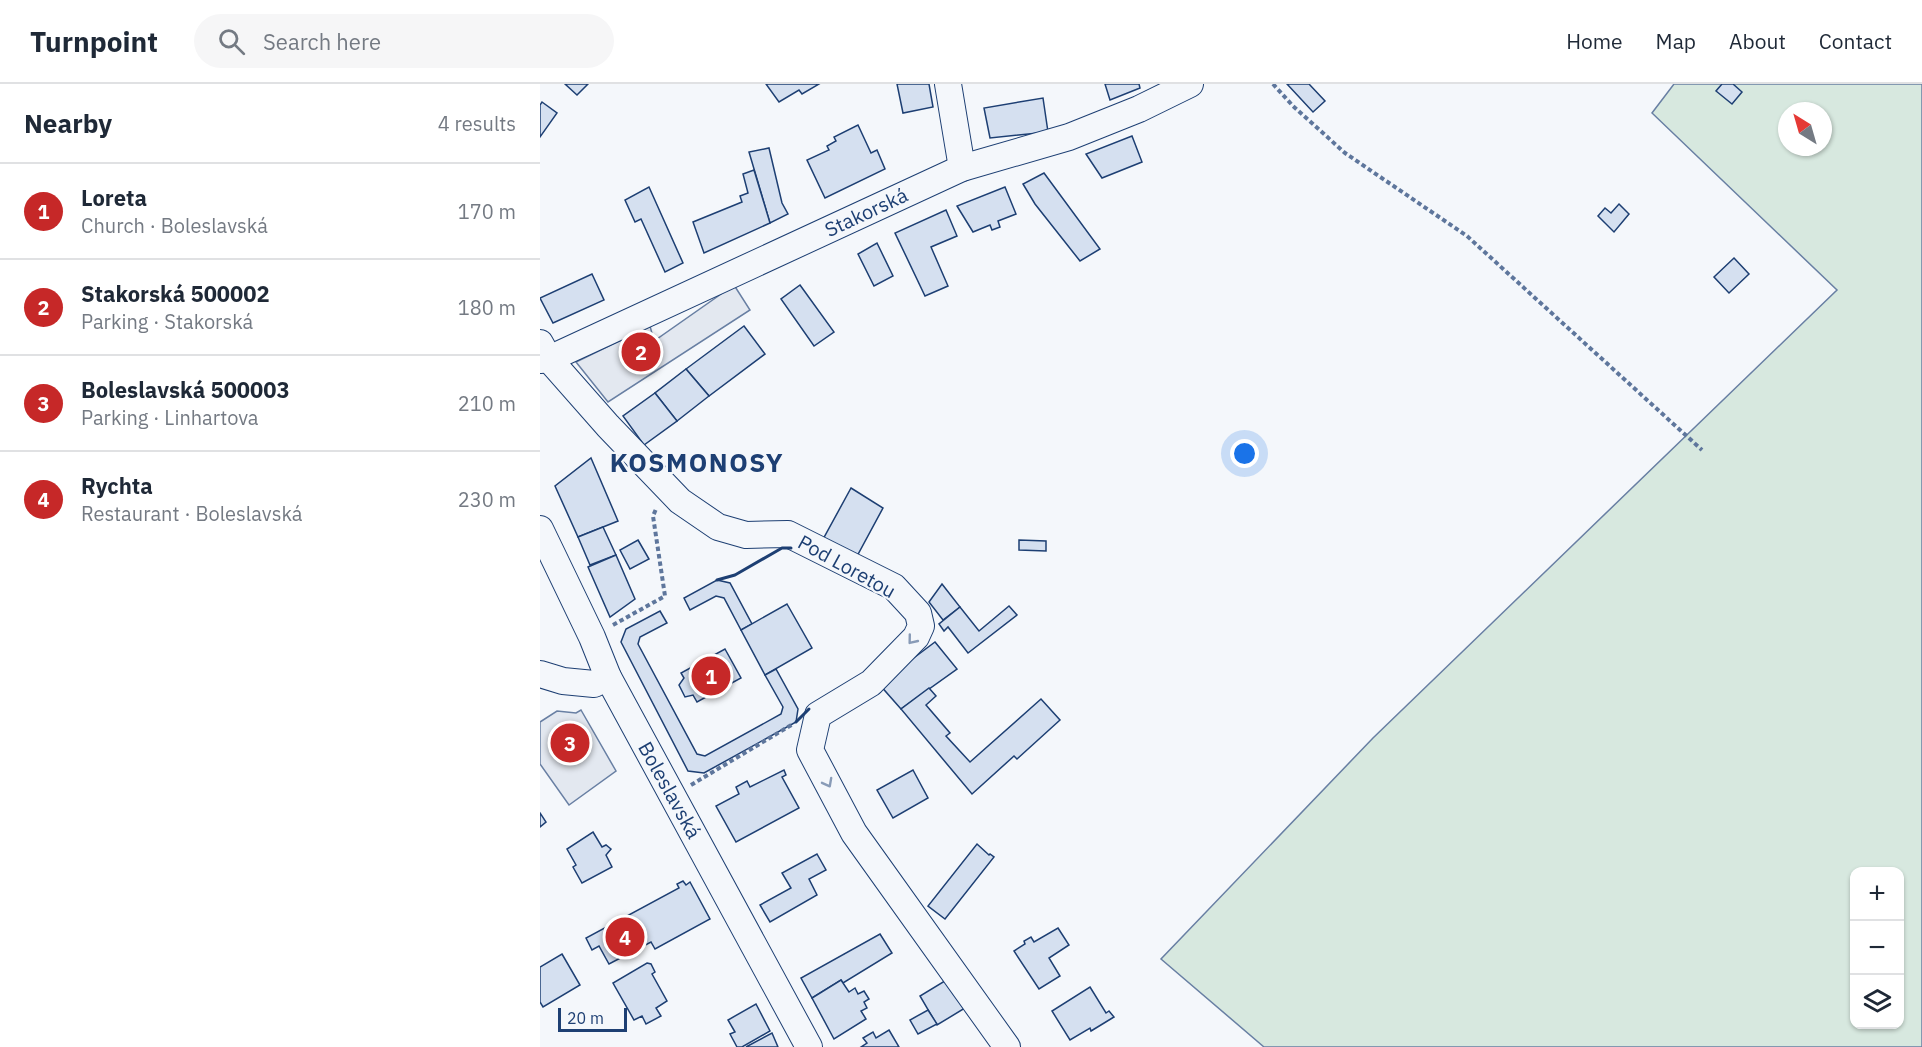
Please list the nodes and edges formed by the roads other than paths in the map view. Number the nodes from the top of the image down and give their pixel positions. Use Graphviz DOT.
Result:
graph roads {
  1 [pos="948,84"];
  2 [pos="1190,84"];
  3 [pos="962,168"];
  4 [pos="542,358"];
  5 [pos="540,529"];
  6 [pos="540,674"];
  7 [pos="608,677"];
  8 [pos="809,1047"];
  9 [pos="1007,1047"];
  1 -- 3 [label="street"];
  2 -- 3 [label="street, Stakorská"];
  3 -- 4 [label="street, Stakorská"];
  4 -- 9 [label="street, Pod Loretou, one-way"];
  5 -- 7 [label="street, Boleslavská"];
  6 -- 7 [label="street"];
  7 -- 8 [label="street, Boleslavská"];
}
